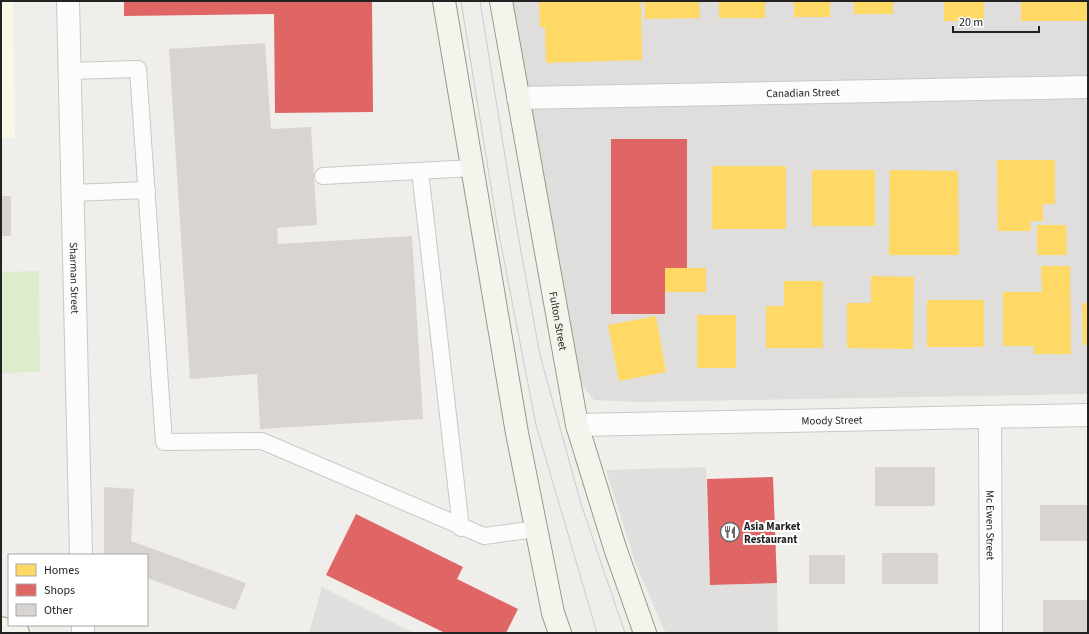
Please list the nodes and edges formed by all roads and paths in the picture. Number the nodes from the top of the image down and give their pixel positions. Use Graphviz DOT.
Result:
graph roads {
  1 [pos="68,1"];
  2 [pos="444,1"];
  3 [pos="501,1"];
  4 [pos="69,71"];
  5 [pos="1088,87"];
  6 [pos="518,98"];
  7 [pos="473,168"];
  8 [pos="420,171"];
  9 [pos="323,176"];
  10 [pos="147,190"];
  11 [pos="72,192"];
  12 [pos="1088,415"];
  13 [pos="990,417"];
  14 [pos="577,425"];
  15 [pos="461,528"];
  16 [pos="536,529"];
  17 [pos="81,554"];
  18 [pos="1,628"];
  19 [pos="18,633"];
  20 [pos="560,633"];
  21 [pos="645,633"];
  22 [pos="991,633"];
  1 -- 4 [label="street, Sharman Street"];
  2 -- 7 [label="main road"];
  3 -- 6 [label="main road, Fulton Street"];
  4 -- 10 [label="lane"];
  4 -- 11 [label="street, Sharman Street"];
  5 -- 6 [label="street, Canadian Street"];
  6 -- 14 [label="main road, Fulton Street"];
  7 -- 8 [label="lane"];
  7 -- 16 [label="main road"];
  8 -- 9 [label="lane"];
  8 -- 15 [label="lane"];
  10 -- 11 [label="lane"];
  10 -- 15 [label="lane"];
  11 -- 17 [label="street, Sharman Street"];
  12 -- 13 [label="street, Moody Street"];
  13 -- 14 [label="street, Moody Street"];
  13 -- 22 [label="street, Mc Ewen Street"];
  14 -- 21 [label="main road, Fulton Street"];
  15 -- 16 [label="lane"];
  16 -- 20 [label="main road"];
  18 -- 19 [label="main road"];
}
